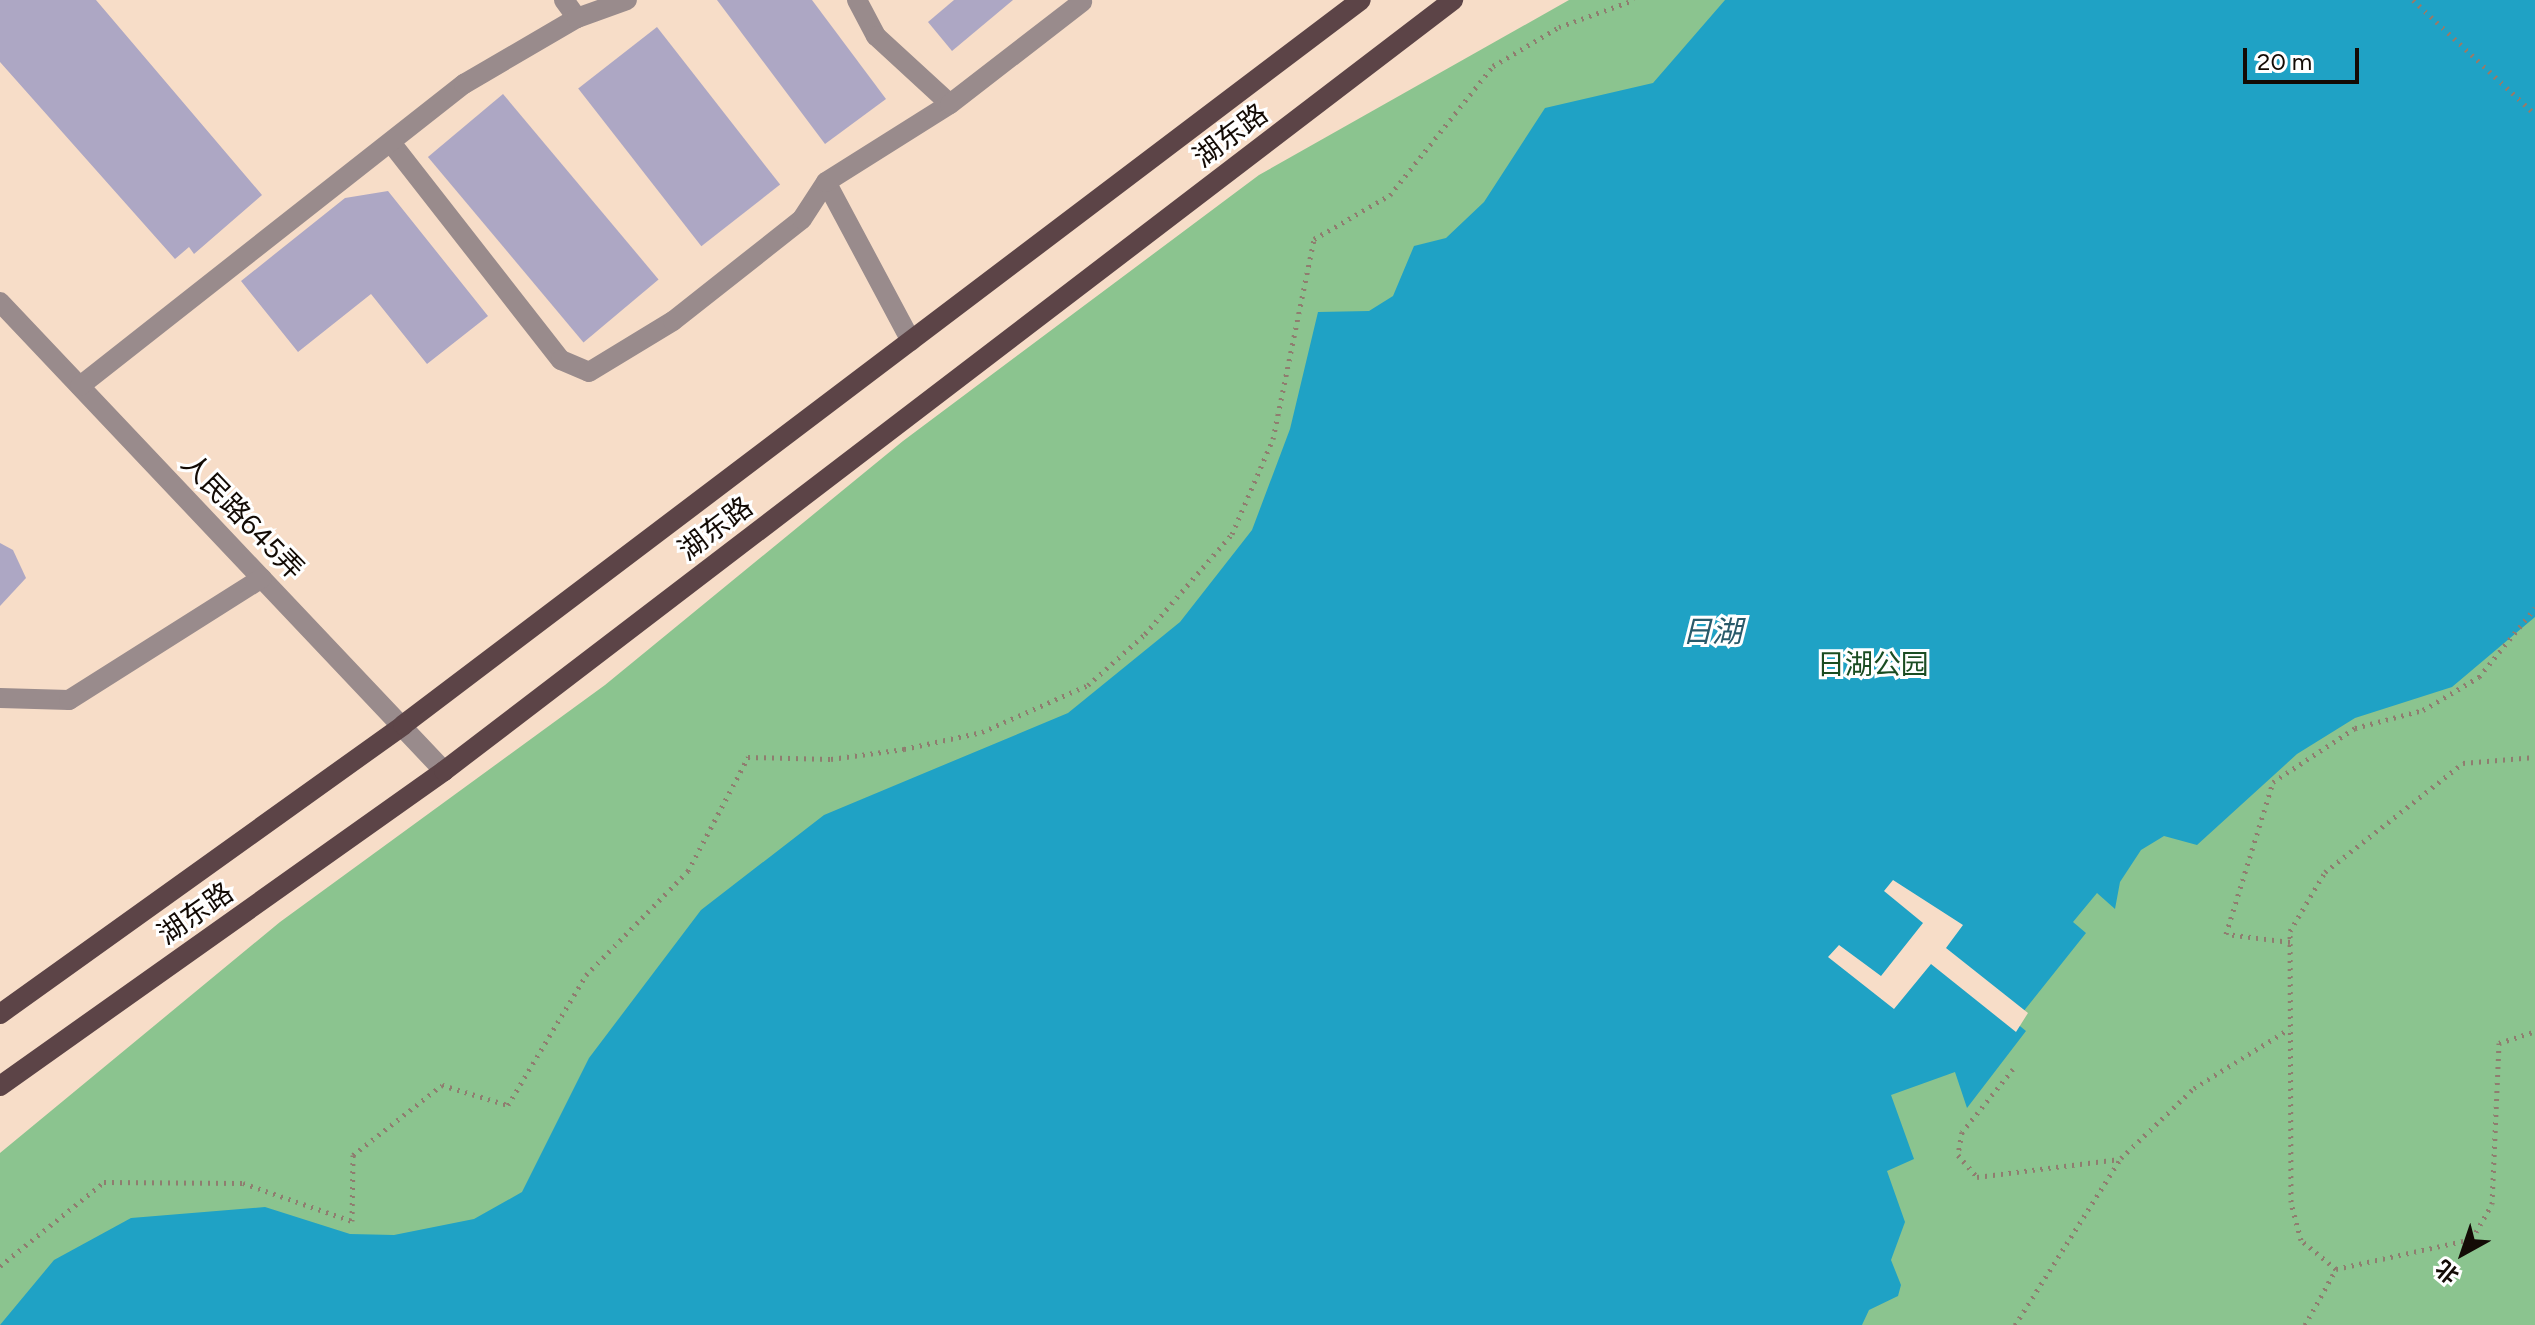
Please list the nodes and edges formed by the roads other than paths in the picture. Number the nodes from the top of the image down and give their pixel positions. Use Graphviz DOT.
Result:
graph roads {
  1 [pos="564,0"];
  2 [pos="627,0"];
  3 [pos="857,0"];
  4 [pos="1361,0"];
  5 [pos="1453,0"];
  6 [pos="1082,1"];
  7 [pos="577,18"];
  8 [pos="950,104"];
  9 [pos="392,144"];
  10 [pos="826,182"];
  11 [pos="0,302"];
  12 [pos="911,341"];
  13 [pos="80,386"];
  14 [pos="262,578"];
  15 [pos="0,698"];
  16 [pos="403,725"];
  17 [pos="444,771"];
  18 [pos="0,1014"];
  19 [pos="0,1086"];
  1 -- 7 [label="street"];
  2 -- 7 [label="street"];
  3 -- 8 [label="street"];
  4 -- 12 [label="main road, 湖东路"];
  5 -- 17 [label="main road, 湖东路"];
  6 -- 8 [label="street"];
  7 -- 9 [label="street"];
  8 -- 10 [label="street"];
  9 -- 10 [label="street"];
  9 -- 13 [label="street"];
  10 -- 12 [label="street"];
  11 -- 13 [label="street, 人民路645弄"];
  12 -- 16 [label="main road, 湖东路"];
  13 -- 14 [label="street, 人民路645弄"];
  14 -- 15 [label="street"];
  14 -- 16 [label="street, 人民路645弄"];
  16 -- 17 [label="street, 人民路645弄"];
  16 -- 18 [label="main road, 湖东路"];
  17 -- 19 [label="main road, 湖东路"];
}
